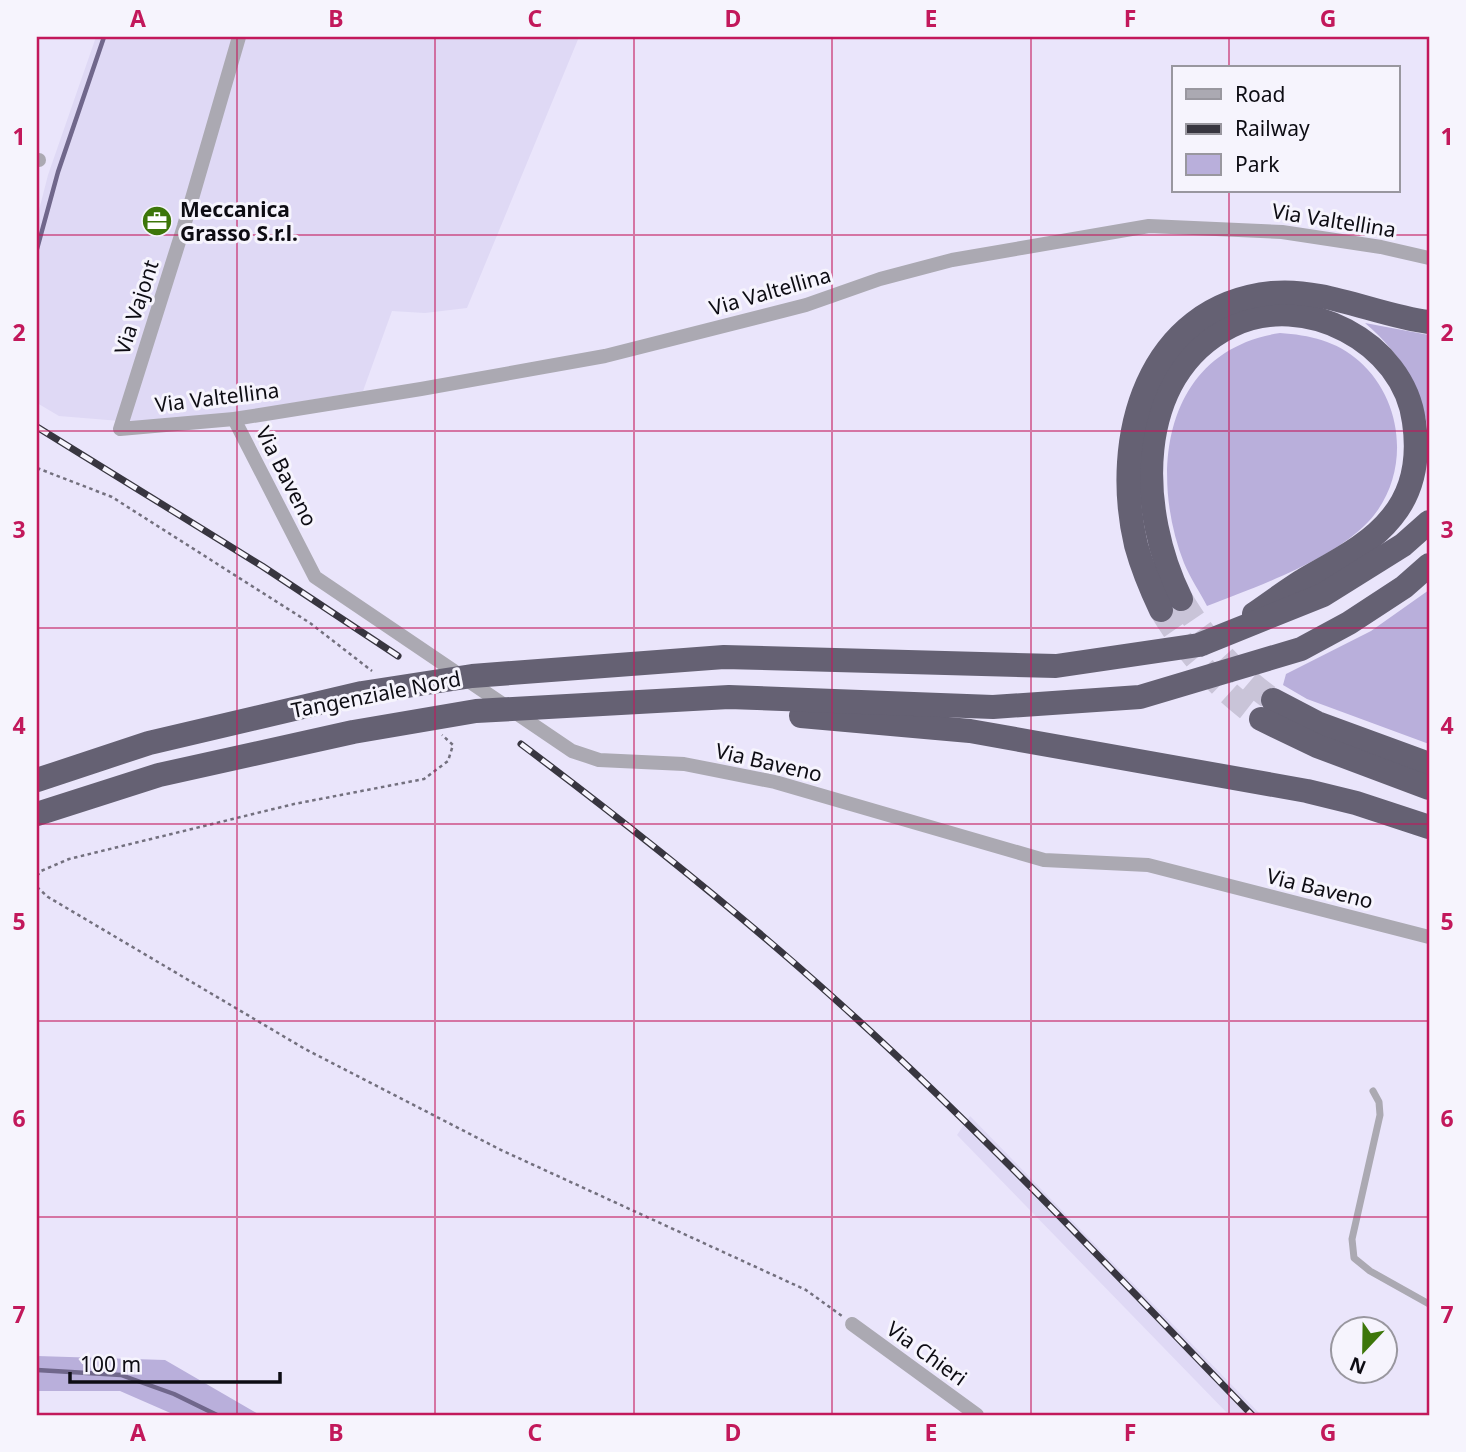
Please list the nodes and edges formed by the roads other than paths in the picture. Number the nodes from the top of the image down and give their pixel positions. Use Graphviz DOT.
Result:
graph roads {
  1 [pos="239,37"];
  2 [pos="1429,258"];
  3 [pos="1429,322"];
  4 [pos="234,419"];
  5 [pos="120,429"];
  6 [pos="1429,522"];
  7 [pos="1429,565"];
  8 [pos="1224,634"];
  9 [pos="671,702"];
  10 [pos="1429,764"];
  11 [pos="37,780"];
  12 [pos="1429,788"];
  13 [pos="37,814"];
  14 [pos="1429,827"];
  15 [pos="1429,937"];
  16 [pos="1373,1091"];
  17 [pos="1429,1304"];
  18 [pos="852,1324"];
  19 [pos="977,1415"];
  1 -- 5 [label="street, Via Vajont"];
  2 -- 4 [label="street, Via Valtellina"];
  3 -- 8 [label="highway"];
  4 -- 5 [label="street, Via Valtellina"];
  4 -- 15 [label="street, Via Baveno"];
  6 -- 8 [label="highway"];
  7 -- 9 [label="highway"];
  8 -- 11 [label="highway, Tangenziale Nord"];
  9 -- 13 [label="highway, Tangenziale Nord"];
  9 -- 14 [label="highway"];
  10 -- 12 [label="highway"];
  16 -- 17 [label="lane"];
  18 -- 19 [label="street, Via Chieri"];
}
